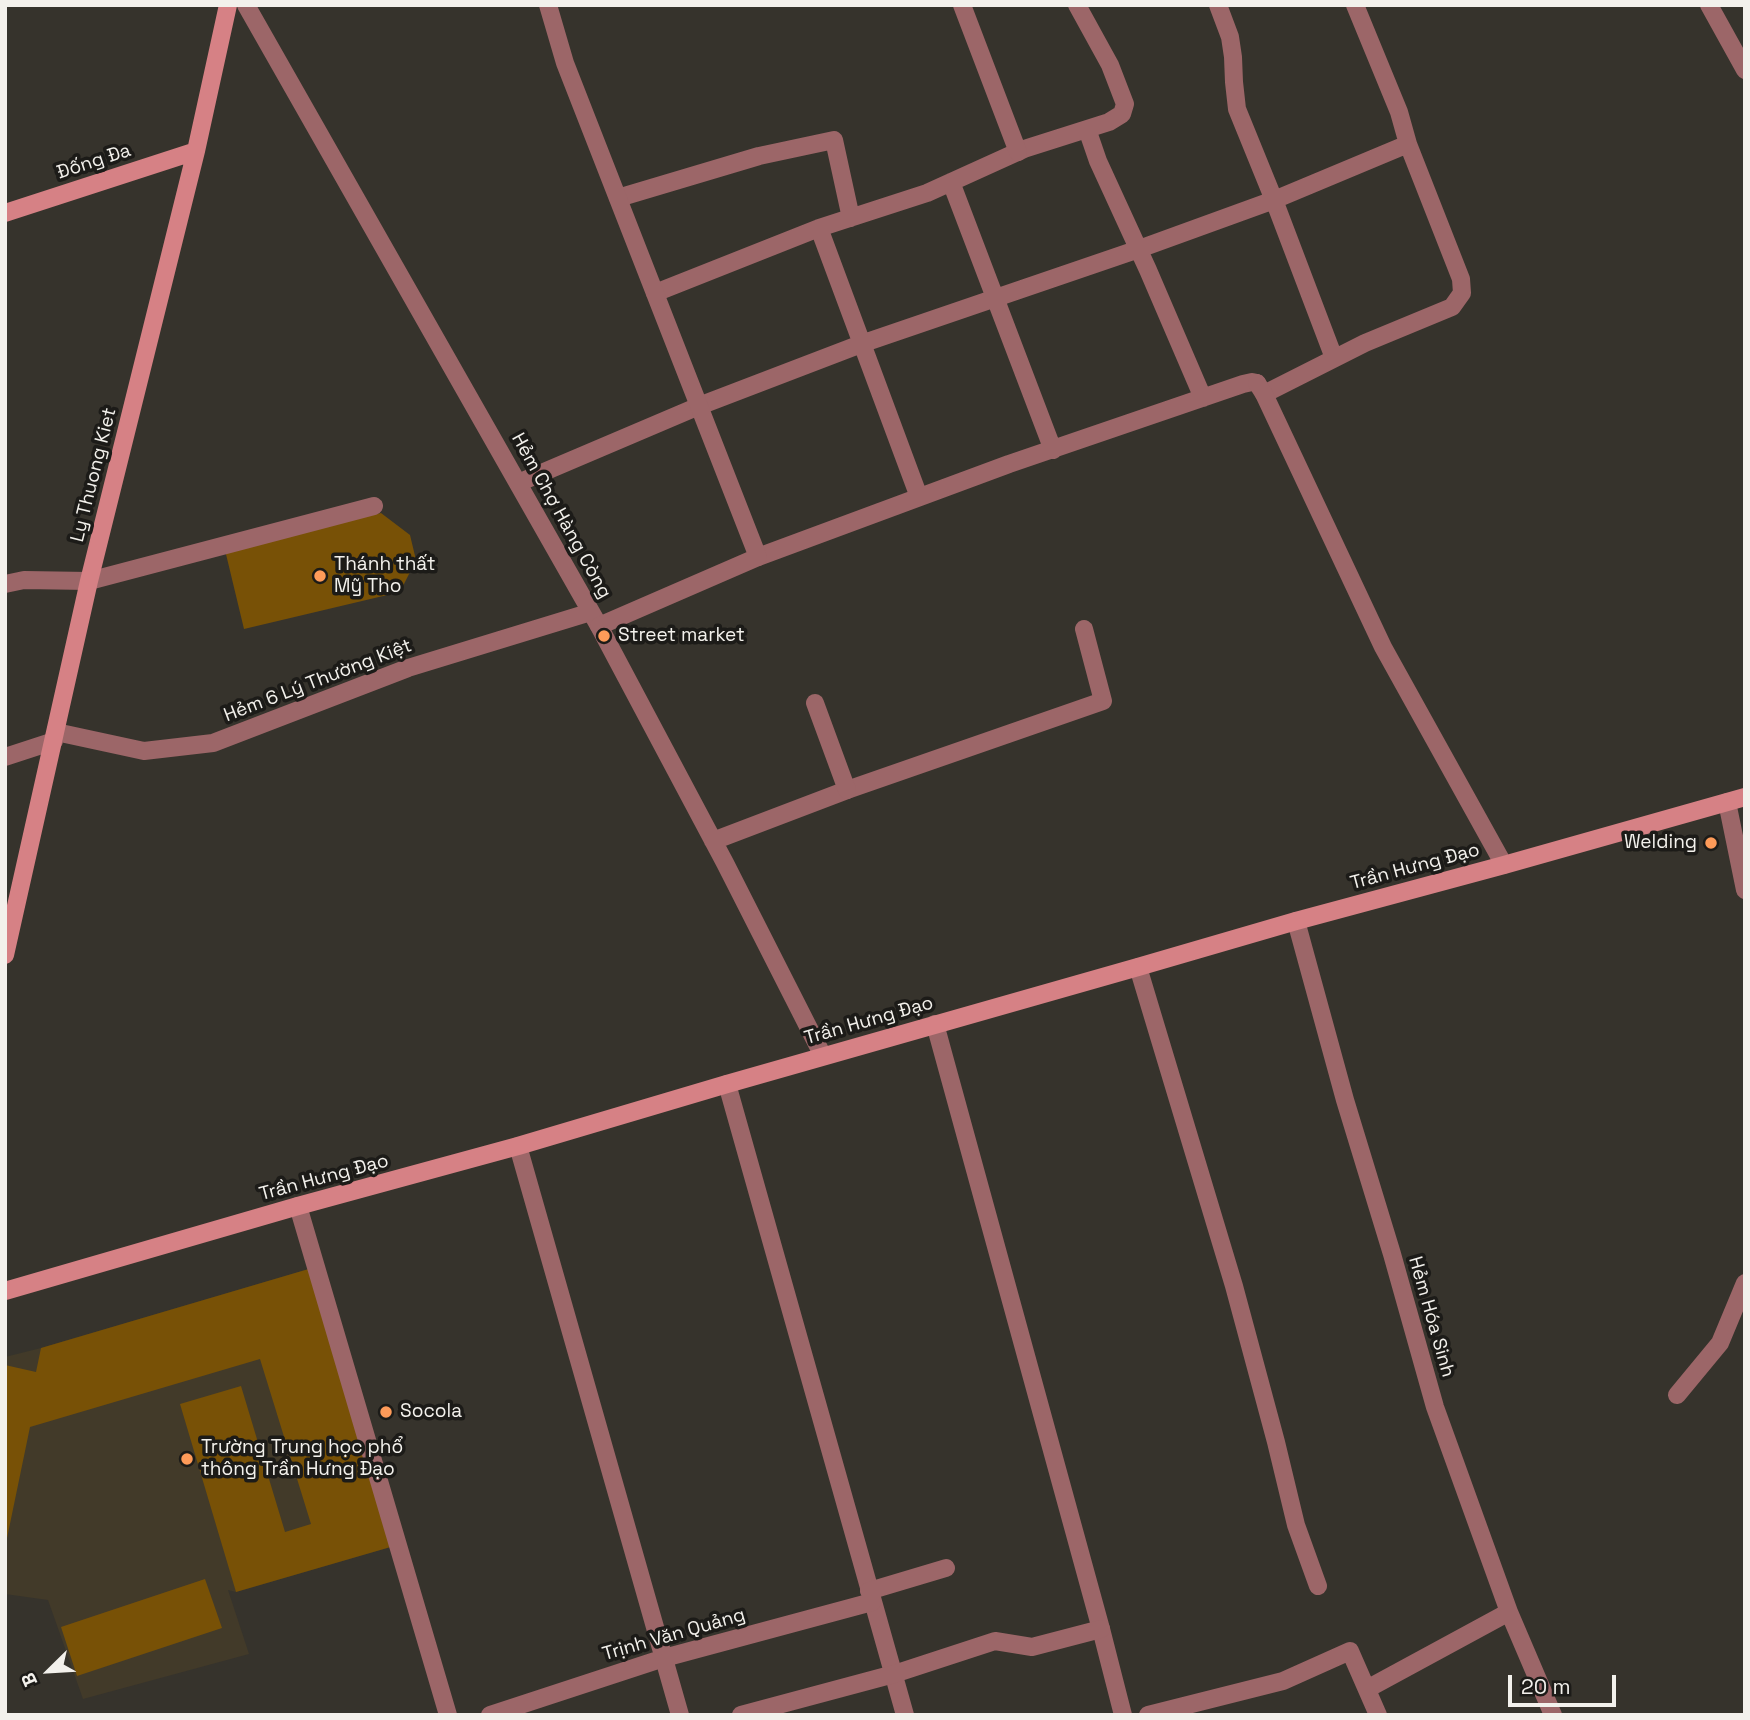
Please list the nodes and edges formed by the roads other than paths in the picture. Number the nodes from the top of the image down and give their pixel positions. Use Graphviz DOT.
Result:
graph roads {
  1 [pos="228,5"];
  2 [pos="246,5"];
  3 [pos="548,5"];
  4 [pos="962,5"];
  5 [pos="1077,5"];
  6 [pos="1218,5"];
  7 [pos="1355,5"];
  8 [pos="1709,5"];
  9 [pos="1745,69"];
  10 [pos="1087,129"];
  11 [pos="1408,144"];
  12 [pos="197,151"];
  13 [pos="1018,152"];
  14 [pos="951,182"];
  15 [pos="618,198"];
  16 [pos="1274,200"];
  17 [pos="5,213"];
  18 [pos="851,218"];
  19 [pos="819,228"];
  20 [pos="1139,249"];
  21 [pos="654,293"];
  22 [pos="996,298"];
  23 [pos="861,344"];
  24 [pos="1334,358"];
  25 [pos="1261,389"];
  26 [pos="1203,398"];
  27 [pos="699,406"];
  28 [pos="1053,450"];
  29 [pos="518,483"];
  30 [pos="919,498"];
  31 [pos="374,506"];
  32 [pos="758,557"];
  33 [pos="89,581"];
  34 [pos="5,584"];
  35 [pos="595,619"];
  36 [pos="1084,628"];
  37 [pos="815,703"];
  38 [pos="55,736"];
  39 [pos="5,757"];
  40 [pos="847,790"];
  41 [pos="1745,797"];
  42 [pos="1727,802"];
  43 [pos="713,841"];
  44 [pos="1504,865"];
  45 [pos="1745,890"];
  46 [pos="1296,921"];
  47 [pos="5,956"];
  48 [pos="1138,967"];
  49 [pos="935,1024"];
  50 [pos="823,1056"];
  51 [pos="727,1084"];
  52 [pos="518,1146"];
  53 [pos="298,1206"];
  54 [pos="1745,1283"];
  55 [pos="5,1290"];
  56 [pos="1677,1395"];
  57 [pos="946,1568"];
  58 [pos="1318,1586"];
  59 [pos="871,1597"];
  60 [pos="1509,1612"];
  61 [pos="1101,1629"];
  62 [pos="664,1658"];
  63 [pos="894,1674"];
  64 [pos="1367,1689"];
  65 [pos="448,1715"];
  66 [pos="490,1715"];
  67 [pos="680,1715"];
  68 [pos="741,1715"];
  69 [pos="905,1715"];
  70 [pos="1123,1715"];
  71 [pos="1148,1715"];
  72 [pos="1378,1715"];
  73 [pos="1553,1715"];
  1 -- 12 [label="street, Ly Thuong Kiet"];
  2 -- 29 [label="street, Hẻm Chợ Hàng Còng"];
  3 -- 15 [label="street"];
  4 -- 13 [label="street"];
  5 -- 10 [label="street"];
  6 -- 16 [label="street"];
  7 -- 11 [label="street"];
  8 -- 9 [label="street"];
  10 -- 13 [label="street"];
  10 -- 20 [label="street"];
  11 -- 16 [label="street"];
  11 -- 24 [label="street, Hẻm 6 Lý Thường Kiệt"];
  12 -- 17 [label="street, Đống Đa"];
  12 -- 33 [label="street, Ly Thuong Kiet"];
  13 -- 14 [label="street"];
  14 -- 18 [label="street"];
  14 -- 22 [label="street"];
  15 -- 18 [label="street"];
  15 -- 21 [label="street"];
  16 -- 20 [label="street"];
  16 -- 24 [label="street"];
  18 -- 19 [label="street"];
  19 -- 21 [label="street"];
  19 -- 23 [label="street"];
  20 -- 22 [label="street"];
  20 -- 26 [label="street"];
  21 -- 27 [label="street"];
  22 -- 23 [label="street"];
  22 -- 28 [label="street"];
  23 -- 27 [label="street"];
  23 -- 30 [label="street"];
  24 -- 25 [label="street, Hẻm 6 Lý Thường Kiệt"];
  25 -- 26 [label="street, Hẻm 6 Lý Thường Kiệt"];
  25 -- 44 [label="street"];
  26 -- 28 [label="street, Hẻm 6 Lý Thường Kiệt"];
  27 -- 29 [label="street"];
  27 -- 32 [label="street"];
  28 -- 30 [label="street, Hẻm 6 Lý Thường Kiệt"];
  29 -- 35 [label="street, Hẻm Chợ Hàng Còng"];
  30 -- 32 [label="street, Hẻm 6 Lý Thường Kiệt"];
  31 -- 33 [label="street"];
  32 -- 35 [label="street, Hẻm 6 Lý Thường Kiệt"];
  33 -- 34 [label="street"];
  33 -- 38 [label="street, Ly Thuong Kiet"];
  35 -- 38 [label="street, Hẻm 6 Lý Thường Kiệt"];
  35 -- 43 [label="street, Hẻm Chợ Hàng Còng"];
  36 -- 40 [label="street"];
  37 -- 40 [label="street"];
  38 -- 39 [label="street"];
  38 -- 47 [label="street, Ly Thuong Kiet"];
  40 -- 43 [label="street"];
  41 -- 42 [label="street, Trần Hưng Đạo"];
  42 -- 44 [label="street, Trần Hưng Đạo"];
  42 -- 45 [label="street"];
  43 -- 50 [label="street, Hẻm Chợ Hàng Còng"];
  44 -- 46 [label="street, Trần Hưng Đạo"];
  46 -- 48 [label="street, Trần Hưng Đạo"];
  46 -- 60 [label="street, Hẻm Hóa Sinh"];
  48 -- 49 [label="street, Trần Hưng Đạo"];
  48 -- 58 [label="street"];
  49 -- 50 [label="street, Trần Hưng Đạo"];
  49 -- 61 [label="street"];
  50 -- 51 [label="street, Trần Hưng Đạo"];
  51 -- 52 [label="street, Trần Hưng Đạo"];
  51 -- 59 [label="street"];
  52 -- 53 [label="street, Trần Hưng Đạo"];
  52 -- 62 [label="street"];
  53 -- 55 [label="street, Trần Hưng Đạo"];
  53 -- 65 [label="street"];
  54 -- 56 [label="street"];
  57 -- 59 [label="street, Trịnh Văn Quảng"];
  59 -- 62 [label="street, Trịnh Văn Quảng"];
  59 -- 63 [label="street"];
  60 -- 64 [label="street"];
  60 -- 73 [label="street, Hẻm Hóa Sinh"];
  61 -- 63 [label="street"];
  61 -- 70 [label="street"];
  62 -- 66 [label="street, Trịnh Văn Quảng"];
  62 -- 67 [label="street"];
  63 -- 68 [label="street"];
  63 -- 69 [label="street"];
  64 -- 71 [label="street"];
  64 -- 72 [label="street"];
}
